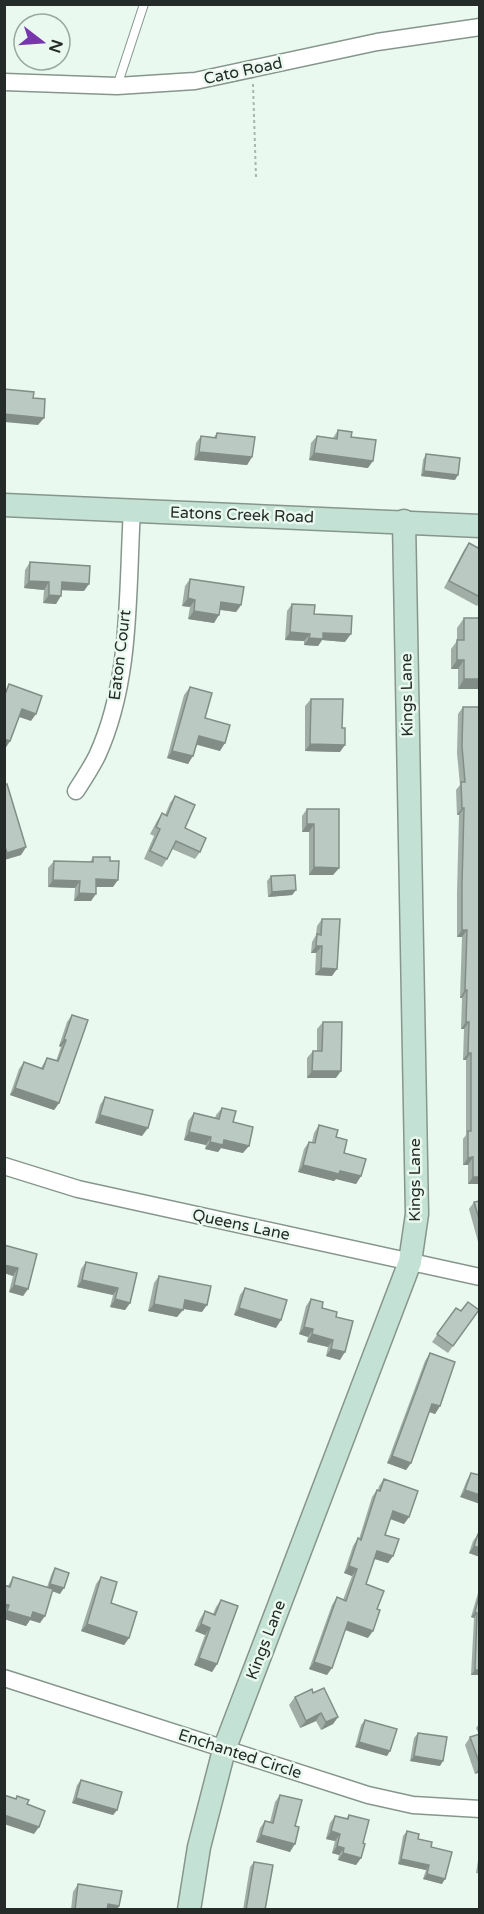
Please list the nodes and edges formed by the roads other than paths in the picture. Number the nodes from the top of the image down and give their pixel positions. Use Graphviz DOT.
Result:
graph roads {
  1 [pos="144,4"];
  2 [pos="480,27"];
  3 [pos="4,82"];
  4 [pos="117,86"];
  5 [pos="4,505"];
  6 [pos="132,510"];
  7 [pos="404,521"];
  8 [pos="480,525"];
  9 [pos="76,791"];
  10 [pos="4,1166"];
  11 [pos="410,1262"];
  12 [pos="480,1277"];
  13 [pos="4,1678"];
  14 [pos="224,1750"];
  15 [pos="480,1809"];
  16 [pos="189,1910"];
  1 -- 4 [label="lane"];
  2 -- 4 [label="street, Cato Road"];
  3 -- 4 [label="street, Cato Road"];
  5 -- 6 [label="street, Eatons Creek Road"];
  6 -- 7 [label="street, Eatons Creek Road"];
  6 -- 9 [label="street, Eaton Court"];
  7 -- 8 [label="street, Eatons Creek Road"];
  7 -- 11 [label="street, Kings Lane"];
  10 -- 11 [label="street, Queens Lane"];
  11 -- 12 [label="street, Queens Lane"];
  11 -- 14 [label="street, Kings Lane"];
  13 -- 14 [label="street, Enchanted Circle"];
  14 -- 15 [label="street, Enchanted Circle"];
  14 -- 16 [label="street, Kings Lane"];
}
